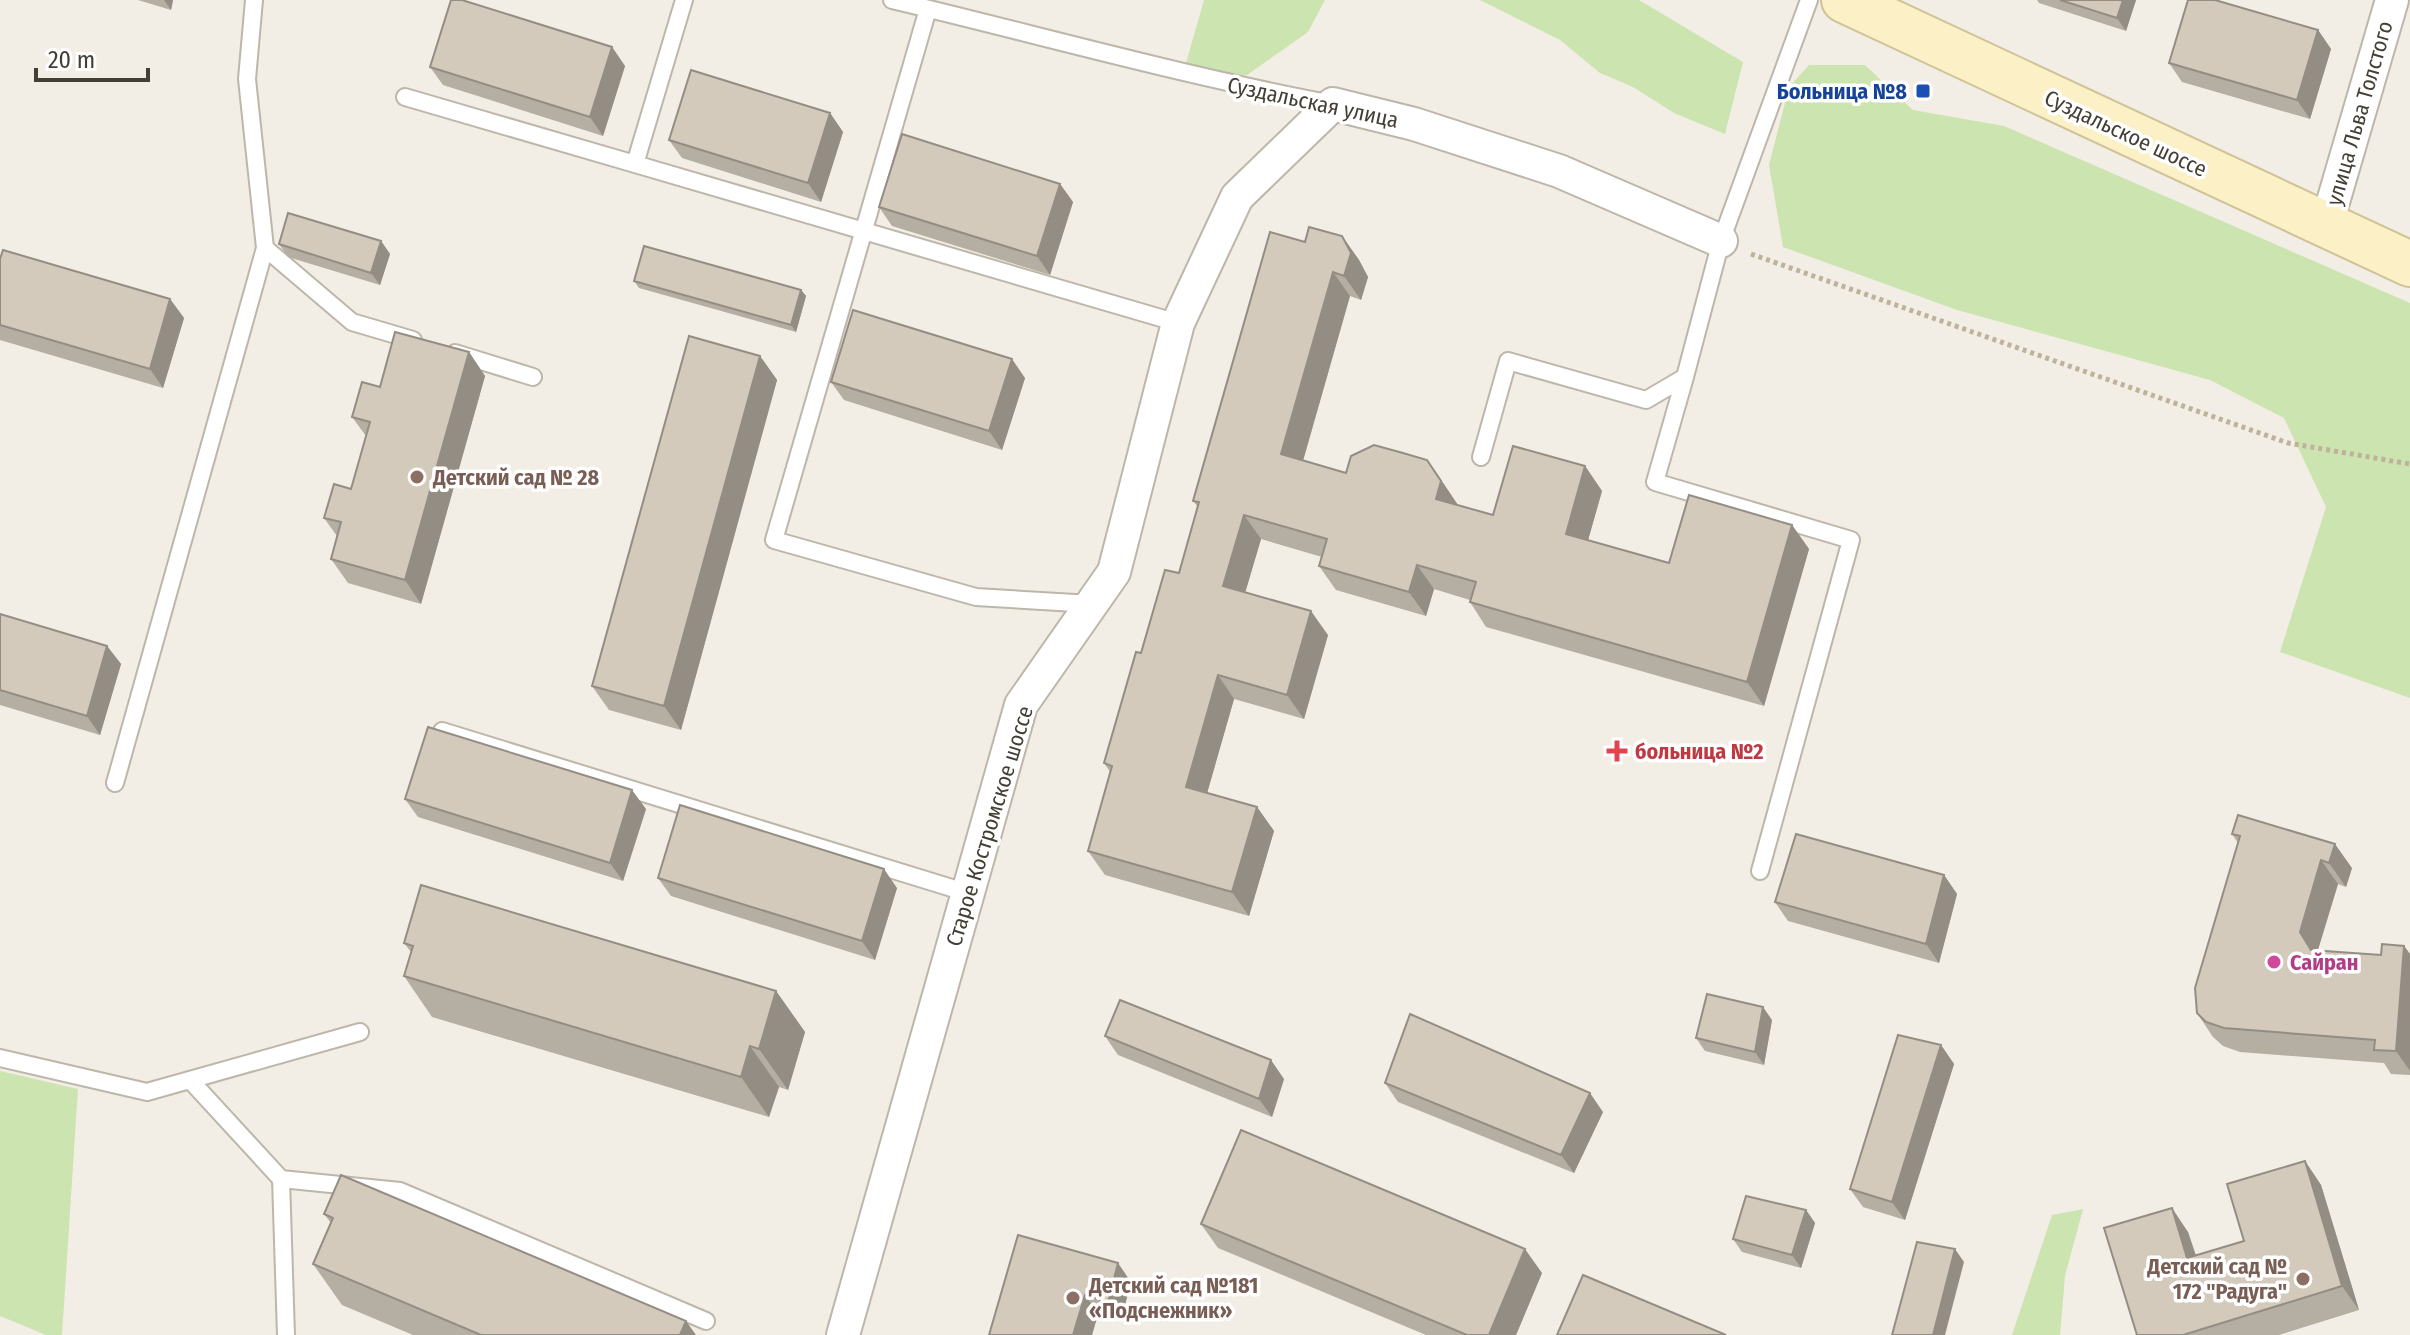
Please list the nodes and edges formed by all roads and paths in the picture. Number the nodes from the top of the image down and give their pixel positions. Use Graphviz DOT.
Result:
graph roads {
  1 [pos="254,0"];
  2 [pos="684,0"];
  3 [pos="892,0"];
  4 [pos="1809,0"];
  5 [pos="1844,0"];
  6 [pos="2392,0"];
  7 [pos="928,9"];
  8 [pos="405,97"];
  9 [pos="1333,104"];
  10 [pos="635,164"];
  11 [pos="2326,226"];
  12 [pos="862,231"];
  13 [pos="1721,241"];
  14 [pos="265,248"];
  15 [pos="2410,264"];
  16 [pos="1178,323"];
  17 [pos="533,377"];
  18 [pos="1685,377"];
  19 [pos="1481,457"];
  20 [pos="2410,464"];
  21 [pos="1092,604"];
  22 [pos="442,731"];
  23 [pos="115,783"];
  24 [pos="1760,871"];
  25 [pos="968,893"];
  26 [pos="360,1032"];
  27 [pos="0,1058"];
  28 [pos="190,1080"];
  29 [pos="281,1179"];
  30 [pos="706,1321"];
  31 [pos="286,1335"];
  32 [pos="843,1335"];
  1 -- 14 [label="lane"];
  2 -- 10 [label="lane"];
  3 -- 7 [label="lane, Суздальская улица"];
  4 -- 13 [label="lane"];
  5 -- 11 [label="main road, Суздальское шоссе"];
  6 -- 11 [label="street, улица Льва Толстого"];
  7 -- 9 [label="lane, Суздальская улица"];
  7 -- 12 [label="lane"];
  8 -- 10 [label="lane"];
  9 -- 13 [label="street, Суздальская улица"];
  9 -- 16 [label="street, Старое Костромское шоссе"];
  10 -- 12 [label="lane"];
  11 -- 15 [label="main road, Суздальское шоссе"];
  12 -- 16 [label="lane"];
  12 -- 21 [label="lane"];
  13 -- 18 [label="lane"];
  13 -- 20 [label="path"];
  14 -- 17 [label="lane"];
  14 -- 23 [label="lane"];
  16 -- 21 [label="street, Старое Костромское шоссе"];
  18 -- 19 [label="lane"];
  18 -- 24 [label="lane"];
  21 -- 25 [label="street, Старое Костромское шоссе"];
  22 -- 25 [label="lane"];
  25 -- 32 [label="street, Старое Костромское шоссе"];
  26 -- 28 [label="lane"];
  27 -- 28 [label="lane"];
  28 -- 29 [label="lane"];
  29 -- 30 [label="lane"];
  29 -- 31 [label="lane"];
}
